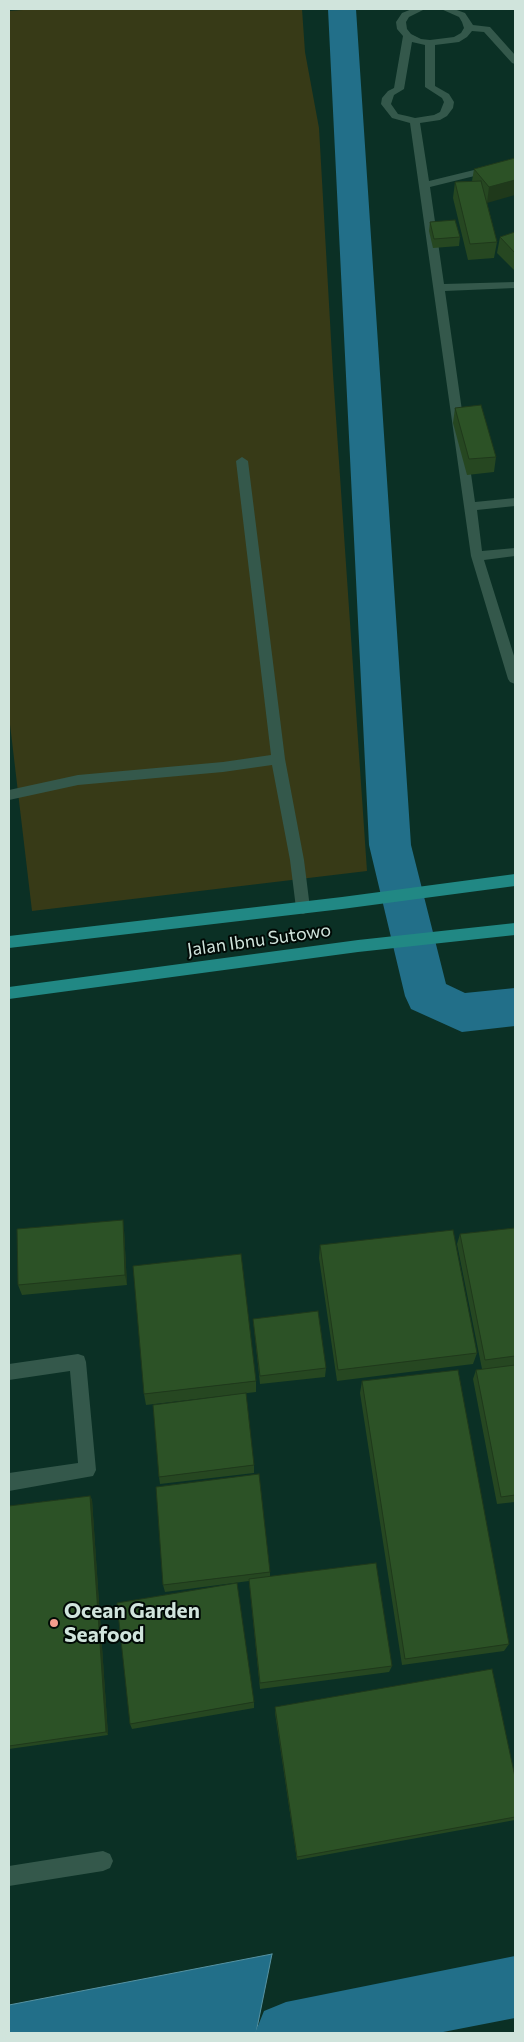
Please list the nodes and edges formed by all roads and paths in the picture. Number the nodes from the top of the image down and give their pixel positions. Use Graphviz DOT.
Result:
graph roads {
  1 [pos="420,9"];
  2 [pos="446,9"];
  3 [pos="469,28"];
  4 [pos="408,36"];
  5 [pos="430,43"];
  6 [pos="515,61"];
  7 [pos="415,121"];
  8 [pos="515,163"];
  9 [pos="424,185"];
  10 [pos="515,285"];
  11 [pos="439,288"];
  12 [pos="242,461"];
  13 [pos="515,502"];
  14 [pos="470,507"];
  15 [pos="515,552"];
  16 [pos="477,556"];
  17 [pos="515,680"];
  18 [pos="278,759"];
  19 [pos="9,795"];
  20 [pos="515,880"];
  21 [pos="303,908"];
  22 [pos="515,929"];
  23 [pos="9,942"];
  24 [pos="9,993"];
  25 [pos="9,1372"];
  26 [pos="9,1482"];
  27 [pos="103,1861"];
  28 [pos="9,1876"];
  1 -- 4 [label="lane"];
  2 -- 3 [label="lane"];
  3 -- 5 [label="lane"];
  3 -- 6 [label="lane"];
  4 -- 5 [label="lane"];
  4 -- 7 [label="lane"];
  5 -- 7 [label="lane"];
  7 -- 9 [label="lane"];
  8 -- 9 [label="lane"];
  9 -- 11 [label="lane"];
  10 -- 11 [label="lane"];
  11 -- 14 [label="lane"];
  12 -- 18 [label="lane"];
  13 -- 14 [label="lane"];
  14 -- 16 [label="lane"];
  15 -- 16 [label="lane"];
  16 -- 17 [label="lane"];
  18 -- 19 [label="lane"];
  18 -- 21 [label="lane"];
  20 -- 21 [label="main road, Jalan Ibnu Sutowo"];
  21 -- 23 [label="main road, Jalan Ibnu Sutowo"];
  22 -- 24 [label="main road, Jalan Ibnu Sutowo"];
  25 -- 26 [label="lane"];
  27 -- 28 [label="lane"];
}
